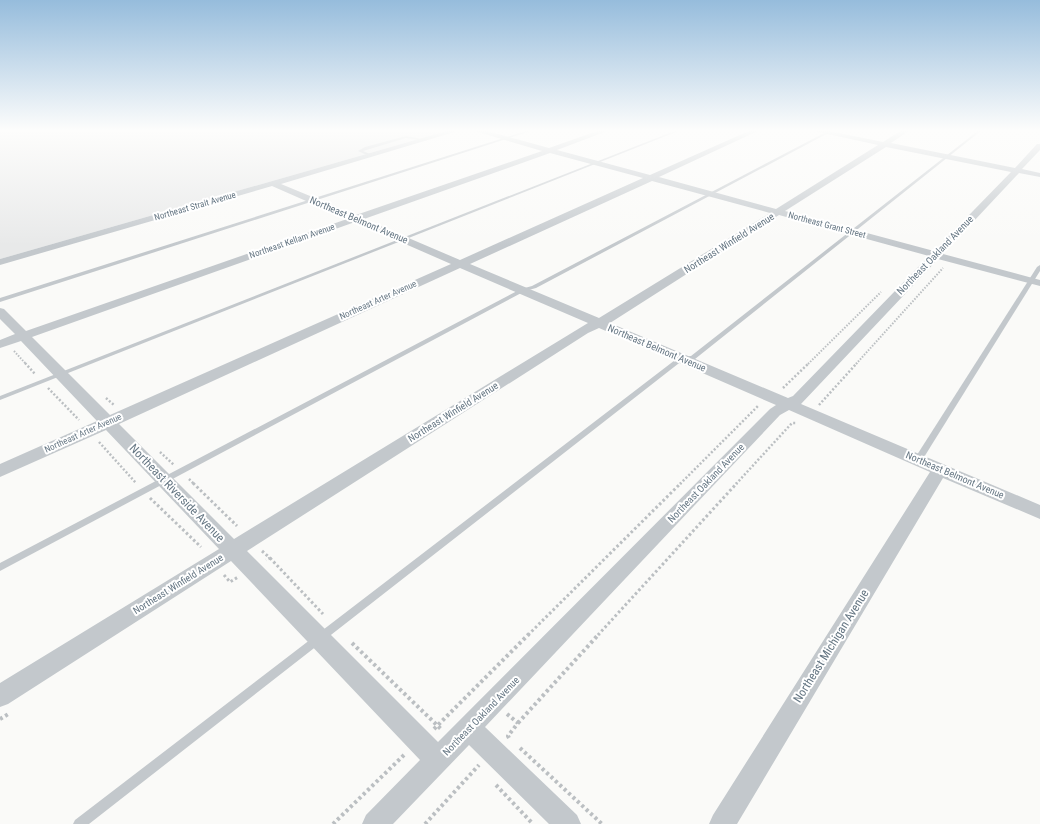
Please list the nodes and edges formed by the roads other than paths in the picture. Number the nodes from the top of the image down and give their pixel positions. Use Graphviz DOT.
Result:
graph roads {
  1 [pos="328,168"];
  2 [pos="413,168"];
  3 [pos="497,168"];
  4 [pos="583,168"];
  5 [pos="616,168"];
  6 [pos="671,168"];
  7 [pos="761,168"];
  8 [pos="847,168"];
  9 [pos="933,168"];
  10 [pos="1009,168"];
  11 [pos="1017,170"];
  12 [pos="1040,175"];
  13 [pos="650,178"];
  14 [pos="274,184"];
  15 [pos="713,194"];
  16 [pos="314,200"];
  17 [pos="777,212"];
  18 [pos="356,219"];
  19 [pos="852,232"];
  20 [pos="404,239"];
  21 [pos="943,257"];
  22 [pos="0,262"];
  23 [pos="461,264"];
  24 [pos="1040,267"];
  25 [pos="1036,282"];
  26 [pos="523,290"];
  27 [pos="0,300"];
  28 [pos="0,312"];
  29 [pos="599,323"];
  30 [pos="23,336"];
  31 [pos="0,344"];
  32 [pos="681,358"];
  33 [pos="61,374"];
  34 [pos="0,398"];
  35 [pos="788,404"];
  36 [pos="108,422"];
  37 [pos="918,460"];
  38 [pos="940,469"];
  39 [pos="0,471"];
  40 [pos="165,480"];
  41 [pos="1040,512"];
  42 [pos="232,550"];
  43 [pos="0,567"];
  44 [pos="327,633"];
  45 [pos="0,696"];
  46 [pos="462,735"];
  47 [pos="438,760"];
  48 [pos="79,824"];
  49 [pos="375,824"];
  50 [pos="568,824"];
  51 [pos="722,824"];
  1 -- 14 [label="street, Northeast Strait Avenue"];
  2 -- 16 [label="lane"];
  3 -- 18 [label="street, Northeast Kellam Avenue"];
  4 -- 20 [label="lane"];
  5 -- 13 [label="street, Northeast Grant Street"];
  6 -- 13 [label="street, Northeast Arter Avenue"];
  7 -- 15 [label="lane"];
  8 -- 17 [label="street, Northeast Winfield Avenue"];
  9 -- 19 [label="lane"];
  10 -- 11 [label="street"];
  11 -- 12 [label="street"];
  11 -- 21 [label="street, Northeast Oakland Avenue"];
  13 -- 15 [label="street, Northeast Grant Street"];
  13 -- 23 [label="street, Northeast Arter Avenue"];
  14 -- 16 [label="street, Northeast Belmont Avenue"];
  14 -- 22 [label="street, Northeast Strait Avenue"];
  15 -- 17 [label="street, Northeast Grant Street"];
  15 -- 26 [label="lane"];
  16 -- 18 [label="street, Northeast Belmont Avenue"];
  16 -- 27 [label="lane"];
  17 -- 19 [label="street, Northeast Grant Street"];
  17 -- 29 [label="street, Northeast Winfield Avenue"];
  18 -- 20 [label="street, Northeast Belmont Avenue"];
  18 -- 30 [label="street, Northeast Kellam Avenue"];
  19 -- 21 [label="street, Northeast Grant Street"];
  19 -- 32 [label="lane"];
  20 -- 23 [label="street, Northeast Belmont Avenue"];
  20 -- 33 [label="lane"];
  21 -- 25 [label="street, Northeast Grant Street"];
  21 -- 35 [label="street, Northeast Oakland Avenue"];
  23 -- 26 [label="street, Northeast Belmont Avenue"];
  23 -- 36 [label="street, Northeast Arter Avenue"];
  24 -- 25 [label="lane"];
  25 -- 37 [label="lane"];
  26 -- 29 [label="street, Northeast Belmont Avenue"];
  26 -- 40 [label="lane"];
  28 -- 30 [label="street, Northeast Riverside Avenue"];
  29 -- 32 [label="street, Northeast Belmont Avenue"];
  29 -- 42 [label="street, Northeast Winfield Avenue"];
  30 -- 31 [label="street, Northeast Kellam Avenue"];
  30 -- 33 [label="street, Northeast Riverside Avenue"];
  32 -- 35 [label="street, Northeast Belmont Avenue"];
  32 -- 44 [label="lane"];
  33 -- 34 [label="lane"];
  33 -- 36 [label="street, Northeast Riverside Avenue"];
  35 -- 37 [label="street, Northeast Belmont Avenue"];
  35 -- 46 [label="street, Northeast Oakland Avenue"];
  36 -- 39 [label="street, Northeast Arter Avenue"];
  36 -- 40 [label="street, Northeast Riverside Avenue"];
  37 -- 38 [label="street, Northeast Belmont Avenue"];
  38 -- 41 [label="street, Northeast Belmont Avenue"];
  38 -- 51 [label="street, Northeast Michigan Avenue"];
  40 -- 42 [label="street, Northeast Riverside Avenue"];
  40 -- 43 [label="lane"];
  42 -- 44 [label="street, Northeast Riverside Avenue"];
  42 -- 45 [label="street, Northeast Winfield Avenue"];
  44 -- 47 [label="street, Northeast Riverside Avenue"];
  44 -- 48 [label="lane"];
  46 -- 47 [label="street, Northeast Oakland Avenue"];
  46 -- 50 [label="street"];
  47 -- 49 [label="street, Northeast Oakland Avenue"];
}
